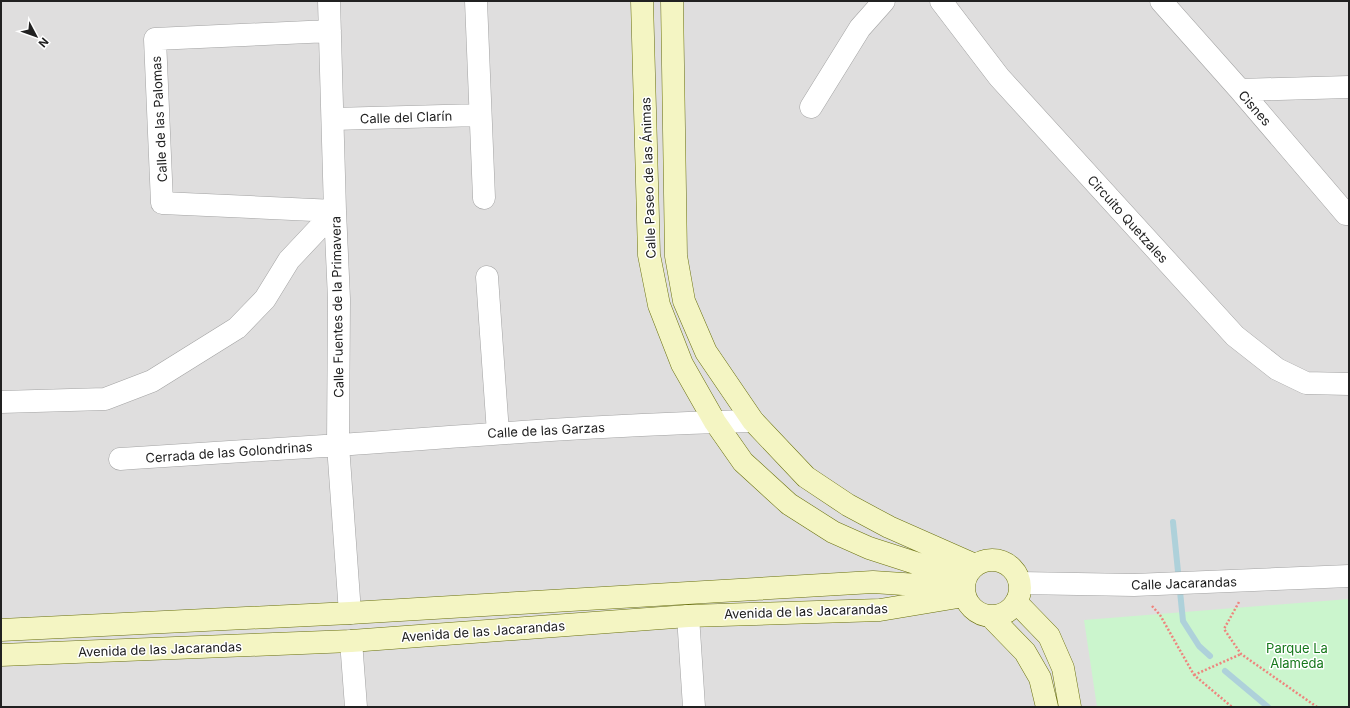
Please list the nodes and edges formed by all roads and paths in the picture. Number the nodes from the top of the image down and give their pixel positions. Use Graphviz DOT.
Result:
graph roads {
  1 [pos="329,1"];
  2 [pos="476,1"];
  3 [pos="642,1"];
  4 [pos="672,1"];
  5 [pos="884,1"];
  6 [pos="941,1"];
  7 [pos="1161,1"];
  8 [pos="330,31"];
  9 [pos="1349,87"];
  10 [pos="1240,90"];
  11 [pos="811,107"];
  12 [pos="480,115"];
  13 [pos="333,119"];
  14 [pos="484,198"];
  15 [pos="335,211"];
  16 [pos="1349,214"];
  17 [pos="488,277"];
  18 [pos="1349,384"];
  19 [pos="1,402"];
  20 [pos="753,421"];
  21 [pos="714,422"];
  22 [pos="498,433"];
  23 [pos="338,445"];
  24 [pos="120,459"];
  25 [pos="856,543"];
  26 [pos="1349,576"];
  27 [pos="1252,580"];
  28 [pos="967,582"];
  29 [pos="842,584"];
  30 [pos="1134,585"];
  31 [pos="1018,593"];
  32 [pos="350,613"];
  33 [pos="688,616"];
  34 [pos="991,617"];
  35 [pos="1,630"];
  36 [pos="352,640"];
  37 [pos="1241,654"];
  38 [pos="1,655"];
  39 [pos="1194,674"];
  40 [pos="356,707"];
  41 [pos="694,707"];
  42 [pos="1047,707"];
  43 [pos="1070,707"];
  44 [pos="1232,707"];
  45 [pos="1317,707"];
  1 -- 8 [label="street, Calle Fuentes de la Primavera"];
  2 -- 12 [label="street"];
  3 -- 21 [label="street, Calle Paseo de las Ánimas"];
  4 -- 20 [label="street, Calle Paseo de las Ánimas"];
  5 -- 11 [label="street"];
  6 -- 18 [label="street, Circuito Quetzales"];
  7 -- 10 [label="street, Cisnes"];
  8 -- 13 [label="street, Calle Fuentes de la Primavera"];
  8 -- 15 [label="street, Calle de las Palomas"];
  9 -- 10 [label="street"];
  10 -- 16 [label="street, Cisnes"];
  12 -- 13 [label="street, Calle del Clarín"];
  12 -- 14 [label="street"];
  13 -- 15 [label="street, Calle Fuentes de la Primavera"];
  15 -- 19 [label="street"];
  15 -- 23 [label="street, Calle Fuentes de la Primavera"];
  17 -- 22 [label="street"];
  20 -- 21 [label="street, Calle de las Garzas"];
  20 -- 28 [label="street, Calle Paseo de las Ánimas"];
  21 -- 22 [label="street, Calle de las Garzas"];
  21 -- 25 [label="street, Calle Paseo de las Ánimas"];
  22 -- 23 [label="street, Calle de las Garzas"];
  23 -- 24 [label="street, Cerrada de las Golondrinas"];
  23 -- 32 [label="street, Calle Fuentes de la Primavera"];
  25 -- 28 [label="street, Calle Paseo de las Ánimas"];
  25 -- 29 [label="street"];
  26 -- 27 [label="street, Calle Jacarandas"];
  27 -- 30 [label="street, Calle Jacarandas"];
  27 -- 37 [label="path"];
  28 -- 29 [label="street, Avenida de las Jacarandas"];
  28 -- 31 [label="street"];
  28 -- 33 [label="street, Avenida de las Jacarandas"];
  28 -- 34 [label="street"];
  29 -- 32 [label="street, Avenida de las Jacarandas"];
  30 -- 31 [label="street, Calle Jacarandas"];
  30 -- 39 [label="path"];
  31 -- 34 [label="street"];
  31 -- 43 [label="street"];
  32 -- 35 [label="street, Avenida de las Jacarandas"];
  33 -- 36 [label="street, Avenida de las Jacarandas"];
  33 -- 41 [label="street"];
  34 -- 42 [label="street"];
  36 -- 38 [label="street, Avenida de las Jacarandas"];
  36 -- 40 [label="street"];
  37 -- 39 [label="path"];
  37 -- 45 [label="path"];
  39 -- 44 [label="path"];
}
